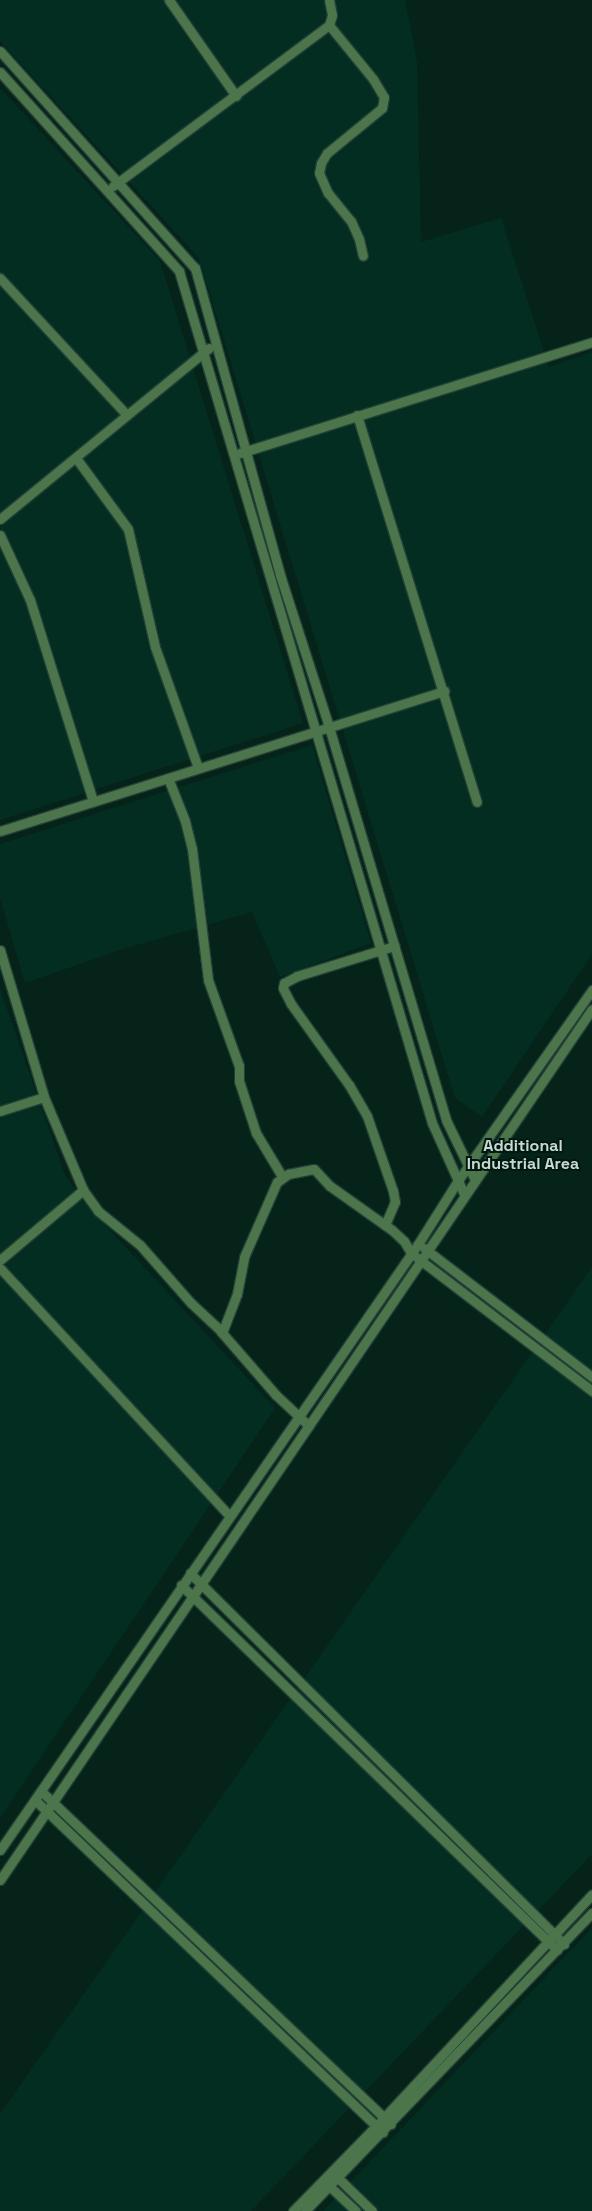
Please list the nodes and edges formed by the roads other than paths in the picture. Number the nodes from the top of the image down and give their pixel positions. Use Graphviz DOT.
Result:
graph roads {
  1 [pos="169,0"];
  2 [pos="329,0"];
  3 [pos="329,25"];
  4 [pos="0,52"];
  5 [pos="0,72"];
  6 [pos="236,96"];
  7 [pos="118,183"];
  8 [pos="107,191"];
  9 [pos="363,256"];
  10 [pos="0,278"];
  11 [pos="592,342"];
  12 [pos="216,345"];
  13 [pos="204,350"];
  14 [pos="126,414"];
  15 [pos="357,415"];
  16 [pos="246,451"];
  17 [pos="235,455"];
  18 [pos="76,458"];
  19 [pos="0,519"];
  20 [pos="0,535"];
  21 [pos="444,691"];
  22 [pos="329,727"];
  23 [pos="317,731"];
  24 [pos="198,768"];
  25 [pos="168,778"];
  26 [pos="93,801"];
  27 [pos="477,802"];
  28 [pos="0,830"];
  29 [pos="394,946"];
  30 [pos="0,950"];
  31 [pos="381,950"];
  32 [pos="592,990"];
  33 [pos="592,1009"];
  34 [pos="44,1097"];
  35 [pos="0,1111"];
  36 [pos="468,1168"];
  37 [pos="282,1178"];
  38 [pos="475,1180"];
  39 [pos="457,1182"];
  40 [pos="83,1190"];
  41 [pos="464,1194"];
  42 [pos="385,1225"];
  43 [pos="404,1241"];
  44 [pos="418,1244"];
  45 [pos="428,1251"];
  46 [pos="412,1253"];
  47 [pos="0,1260"];
  48 [pos="422,1261"];
  49 [pos="0,1268"];
  50 [pos="222,1333"];
  51 [pos="592,1376"];
  52 [pos="592,1391"];
  53 [pos="297,1415"];
  54 [pos="309,1426"];
  55 [pos="229,1515"];
  56 [pos="190,1573"];
  57 [pos="181,1585"];
  58 [pos="202,1585"];
  59 [pos="193,1597"];
  60 [pos="41,1791"];
  61 [pos="35,1800"];
  62 [pos="54,1803"];
  63 [pos="47,1811"];
  64 [pos="0,1850"];
  65 [pos="0,1880"];
  66 [pos="592,1894"];
  67 [pos="592,1913"];
  68 [pos="551,1939"];
  69 [pos="560,1947"];
  70 [pos="383,2118"];
  71 [pos="391,2124"];
  72 [pos="380,2129"];
  73 [pos="334,2175"];
  74 [pos="327,2183"];
  75 [pos="293,2211"];
  76 [pos="305,2211"];
  77 [pos="356,2211"];
  78 [pos="372,2211"];
  1 -- 6 [label="street"];
  2 -- 3 [label="street"];
  3 -- 6 [label="street"];
  3 -- 9 [label="street"];
  4 -- 7 [label="street"];
  5 -- 8 [label="street"];
  6 -- 7 [label="street"];
  7 -- 8 [label="street"];
  7 -- 12 [label="street"];
  8 -- 13 [label="street"];
  10 -- 14 [label="street"];
  11 -- 15 [label="street"];
  12 -- 13 [label="street"];
  12 -- 16 [label="street"];
  13 -- 14 [label="street"];
  13 -- 17 [label="street"];
  14 -- 18 [label="street"];
  15 -- 16 [label="street"];
  15 -- 21 [label="street"];
  16 -- 17 [label="street"];
  16 -- 22 [label="street"];
  17 -- 23 [label="street"];
  18 -- 19 [label="street"];
  18 -- 24 [label="street"];
  20 -- 26 [label="street"];
  21 -- 22 [label="street"];
  21 -- 27 [label="street"];
  22 -- 23 [label="street"];
  22 -- 29 [label="street"];
  23 -- 24 [label="street"];
  23 -- 31 [label="street"];
  24 -- 25 [label="street"];
  25 -- 26 [label="street"];
  25 -- 37 [label="street"];
  26 -- 28 [label="street"];
  29 -- 31 [label="street"];
  29 -- 36 [label="street"];
  30 -- 34 [label="street"];
  31 -- 39 [label="street"];
  31 -- 42 [label="street"];
  32 -- 36 [label="street"];
  33 -- 38 [label="street"];
  34 -- 35 [label="street"];
  34 -- 40 [label="street"];
  36 -- 38 [label="street"];
  36 -- 39 [label="street"];
  37 -- 42 [label="street"];
  37 -- 50 [label="street"];
  38 -- 41 [label="street"];
  39 -- 41 [label="street"];
  39 -- 44 [label="street"];
  40 -- 47 [label="street"];
  40 -- 50 [label="street"];
  41 -- 45 [label="street"];
  42 -- 43 [label="street"];
  43 -- 44 [label="street"];
  43 -- 46 [label="street"];
  44 -- 45 [label="street"];
  44 -- 46 [label="street"];
  45 -- 48 [label="street"];
  45 -- 51 [label="street"];
  46 -- 48 [label="street"];
  46 -- 53 [label="street"];
  48 -- 52 [label="street"];
  48 -- 54 [label="street"];
  49 -- 55 [label="street"];
  50 -- 53 [label="street"];
  53 -- 54 [label="street"];
  53 -- 55 [label="street"];
  54 -- 58 [label="street"];
  55 -- 56 [label="street"];
  56 -- 57 [label="street"];
  56 -- 58 [label="street"];
  57 -- 59 [label="street"];
  57 -- 60 [label="street"];
  58 -- 59 [label="street"];
  58 -- 68 [label="street"];
  59 -- 62 [label="street"];
  59 -- 68 [label="street"];
  60 -- 61 [label="street"];
  60 -- 62 [label="street"];
  61 -- 63 [label="street"];
  61 -- 64 [label="street"];
  62 -- 63 [label="street"];
  62 -- 70 [label="street"];
  63 -- 65 [label="street"];
  63 -- 72 [label="street"];
  66 -- 68 [label="street"];
  67 -- 69 [label="street"];
  68 -- 69 [label="street"];
  68 -- 70 [label="street"];
  69 -- 71 [label="street"];
  70 -- 71 [label="street"];
  70 -- 72 [label="street"];
  71 -- 72 [label="street"];
  72 -- 73 [label="street"];
  73 -- 74 [label="street"];
  73 -- 78 [label="street"];
  74 -- 75 [label="street"];
  74 -- 76 [label="street"];
  74 -- 77 [label="street"];
}
